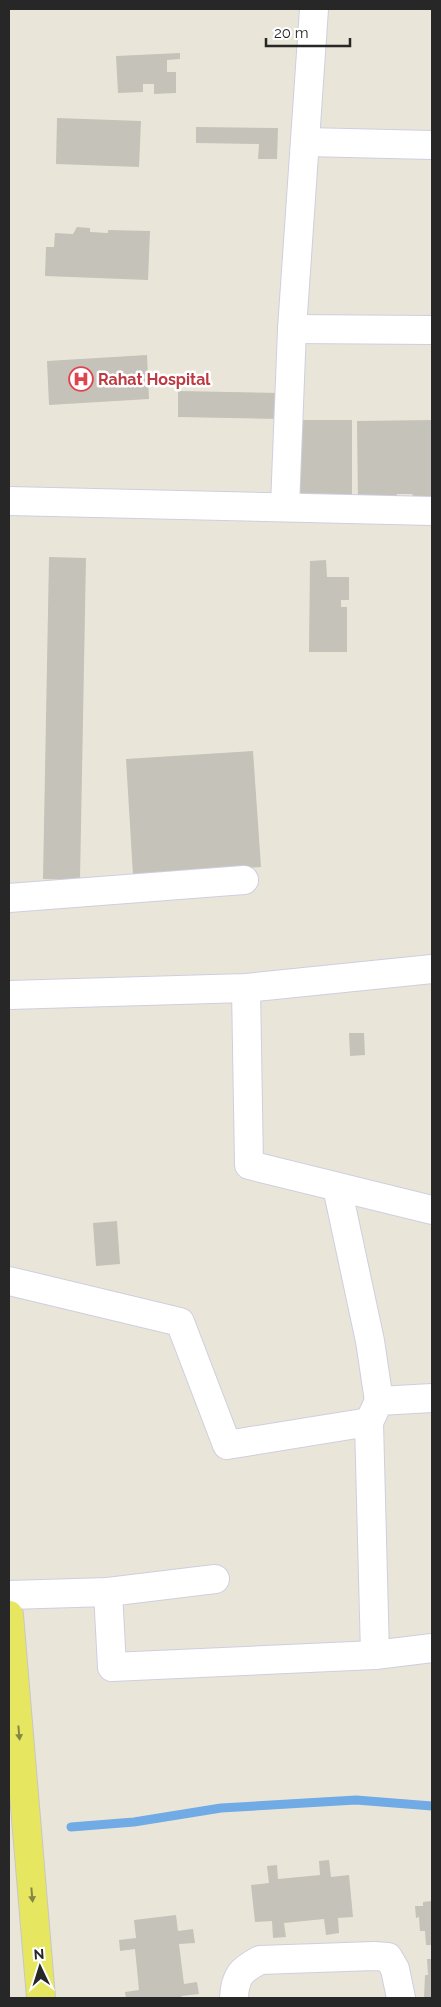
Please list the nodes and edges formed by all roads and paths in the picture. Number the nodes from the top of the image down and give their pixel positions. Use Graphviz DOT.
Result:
graph roads {
  1 [pos="314,9"];
  2 [pos="306,142"];
  3 [pos="432,145"];
  4 [pos="292,329"];
  5 [pos="432,330"];
  6 [pos="9,501"];
  7 [pos="285,506"];
  8 [pos="432,510"];
  9 [pos="244,880"];
  10 [pos="9,898"];
  11 [pos="432,970"];
  12 [pos="246,988"];
  13 [pos="9,995"];
  14 [pos="337,1187"];
  15 [pos="432,1210"];
  16 [pos="9,1281"];
  17 [pos="432,1398"];
  18 [pos="374,1412"];
  19 [pos="215,1578"];
  20 [pos="108,1592"];
  21 [pos="9,1595"];
  22 [pos="9,1615"];
  23 [pos="432,1648"];
  24 [pos="375,1655"];
  25 [pos="41,1998"];
  26 [pos="234,1998"];
  27 [pos="401,1998"];
  1 -- 2 [label="street"];
  2 -- 3 [label="street"];
  2 -- 4 [label="street"];
  4 -- 5 [label="street"];
  4 -- 7 [label="street"];
  6 -- 7 [label="street"];
  7 -- 8 [label="street"];
  9 -- 10 [label="street"];
  11 -- 12 [label="street"];
  12 -- 13 [label="street"];
  12 -- 14 [label="street"];
  14 -- 15 [label="street"];
  14 -- 18 [label="street"];
  16 -- 18 [label="street"];
  17 -- 18 [label="street"];
  18 -- 24 [label="street"];
  19 -- 20 [label="street"];
  20 -- 21 [label="street"];
  20 -- 24 [label="street"];
  22 -- 25 [label="main road, one-way"];
  23 -- 24 [label="street"];
  26 -- 27 [label="street"];
}
